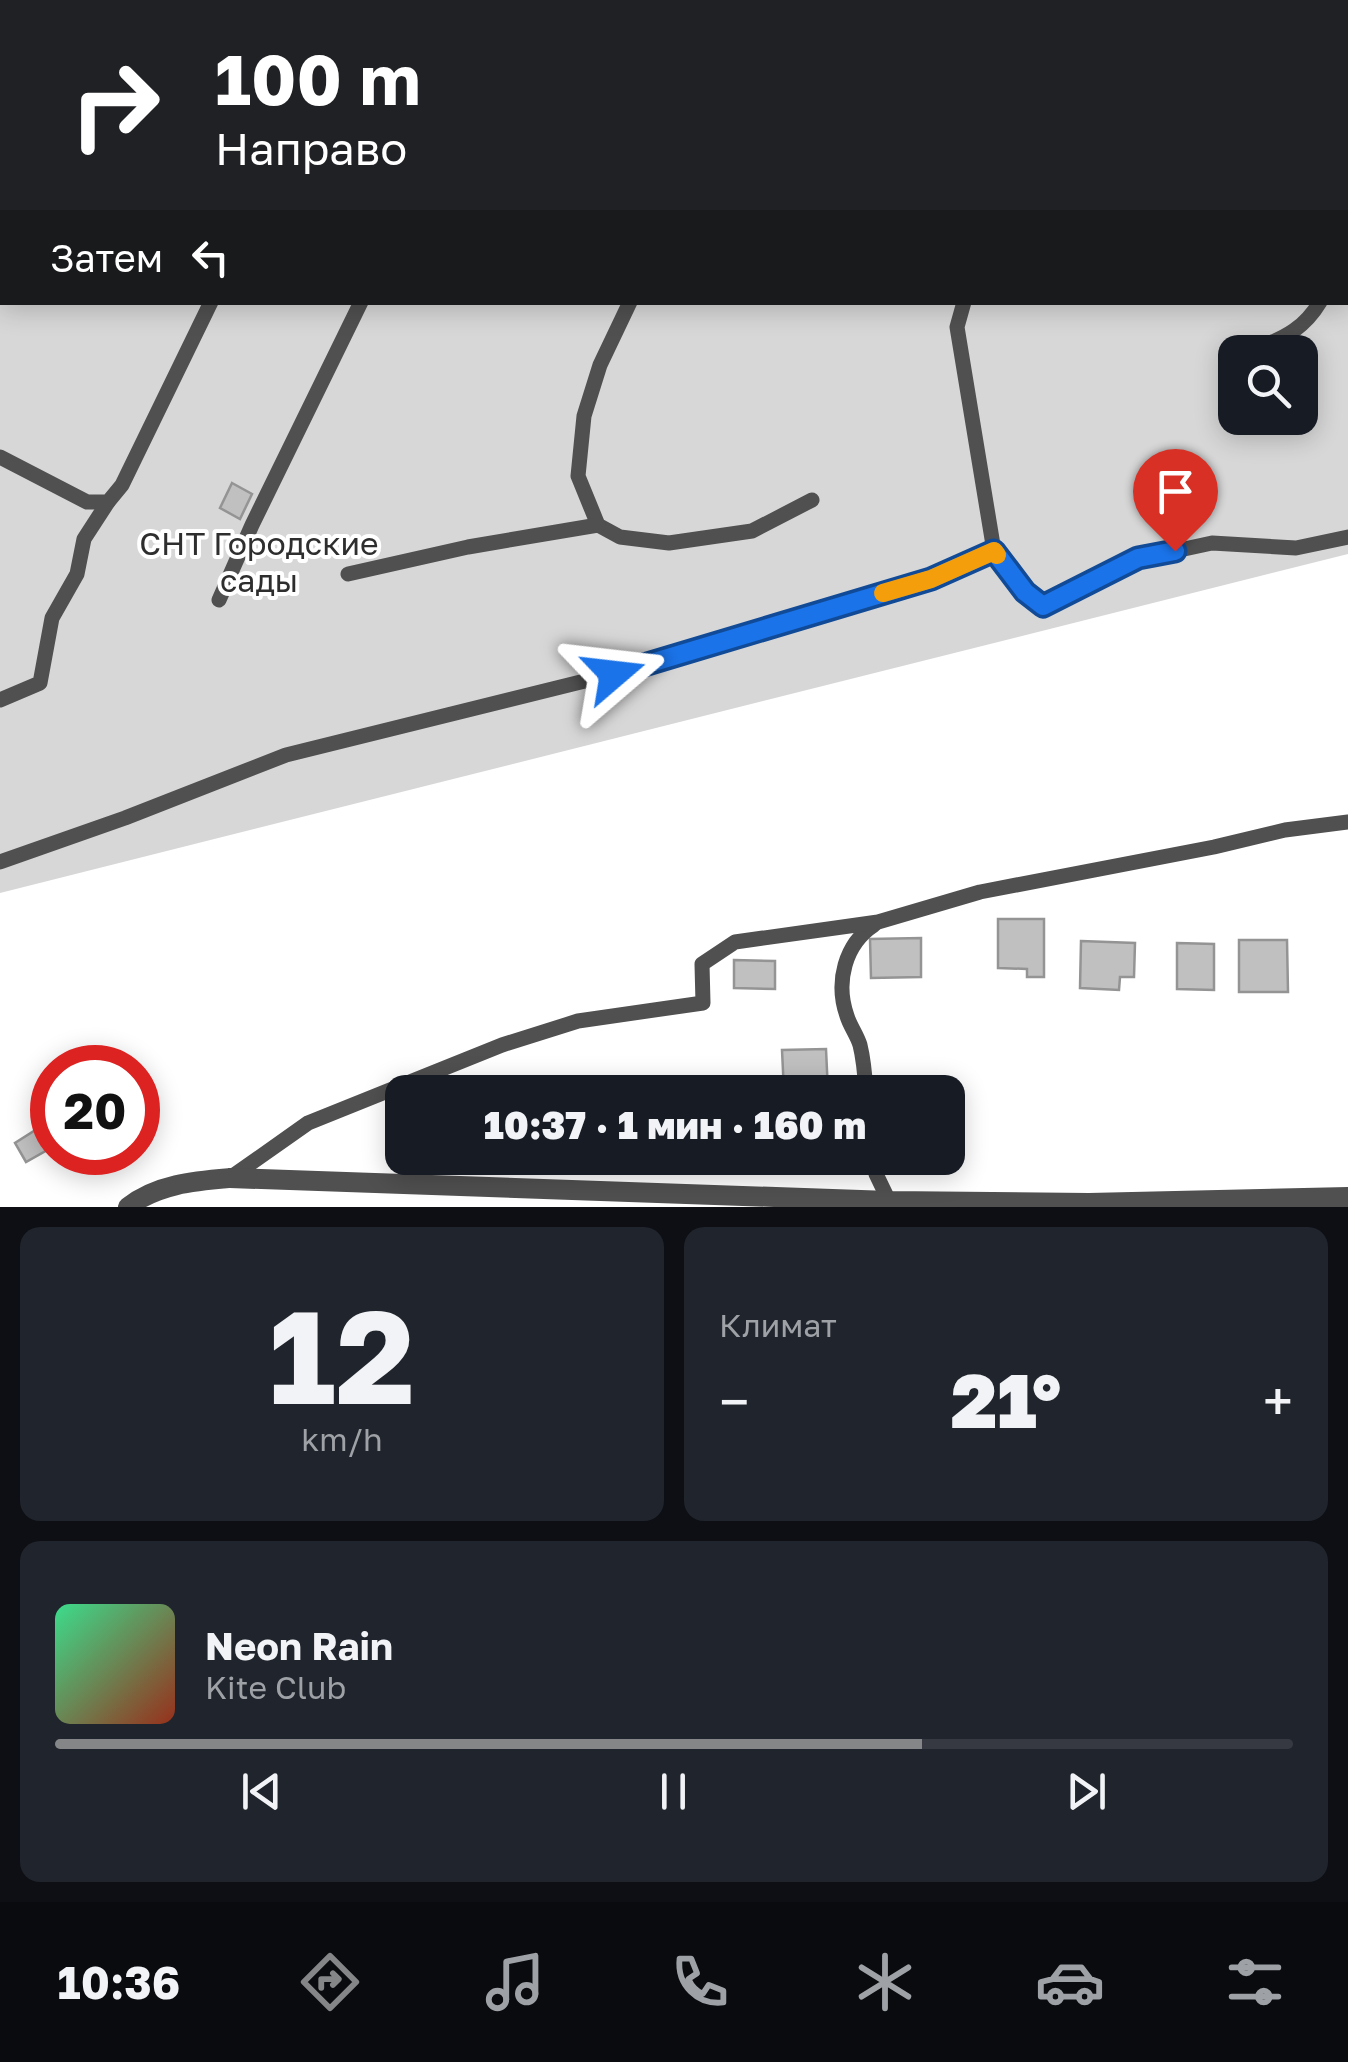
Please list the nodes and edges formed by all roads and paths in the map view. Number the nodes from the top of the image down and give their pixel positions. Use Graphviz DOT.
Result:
graph roads {
  1 [pos="211,305"];
  2 [pos="359,305"];
  3 [pos="629,305"];
  4 [pos="963,305"];
  5 [pos="1318,305"];
  6 [pos="1288,335"];
  7 [pos="0,457"];
  8 [pos="812,500"];
  9 [pos="108,502"];
  10 [pos="598,525"];
  11 [pos="1348,536"];
  12 [pos="994,551"];
  13 [pos="348,574"];
  14 [pos="219,600"];
  15 [pos="0,700"];
  16 [pos="1348,822"];
  17 [pos="0,862"];
  18 [pos="878,922"];
  19 [pos="864,1075"];
  20 [pos="876,1175"];
  21 [pos="230,1178"];
  22 [pos="429,1184"];
  23 [pos="1348,1198"];
  24 [pos="753,1201"];
  25 [pos="889,1201"];
  26 [pos="1089,1205"];
  27 [pos="128,1207"];
  28 [pos="429,1207"];
  1 -- 9 [label="lane"];
  2 -- 14 [label="lane"];
  3 -- 10 [label="lane"];
  4 -- 12 [label="lane"];
  5 -- 6 [label="lane"];
  7 -- 9 [label="lane"];
  8 -- 10 [label="lane"];
  9 -- 15 [label="lane"];
  10 -- 13 [label="lane"];
  11 -- 12 [label="lane"];
  12 -- 17 [label="lane"];
  16 -- 18 [label="lane"];
  18 -- 19 [label="lane"];
  18 -- 21 [label="lane"];
  20 -- 25 [label="lane"];
  21 -- 22 [label="street"];
  21 -- 27 [label="street"];
  22 -- 24 [label="street"];
  22 -- 28 [label="street"];
  23 -- 26 [label="street"];
  24 -- 25 [label="street"];
  25 -- 26 [label="street"];
}
